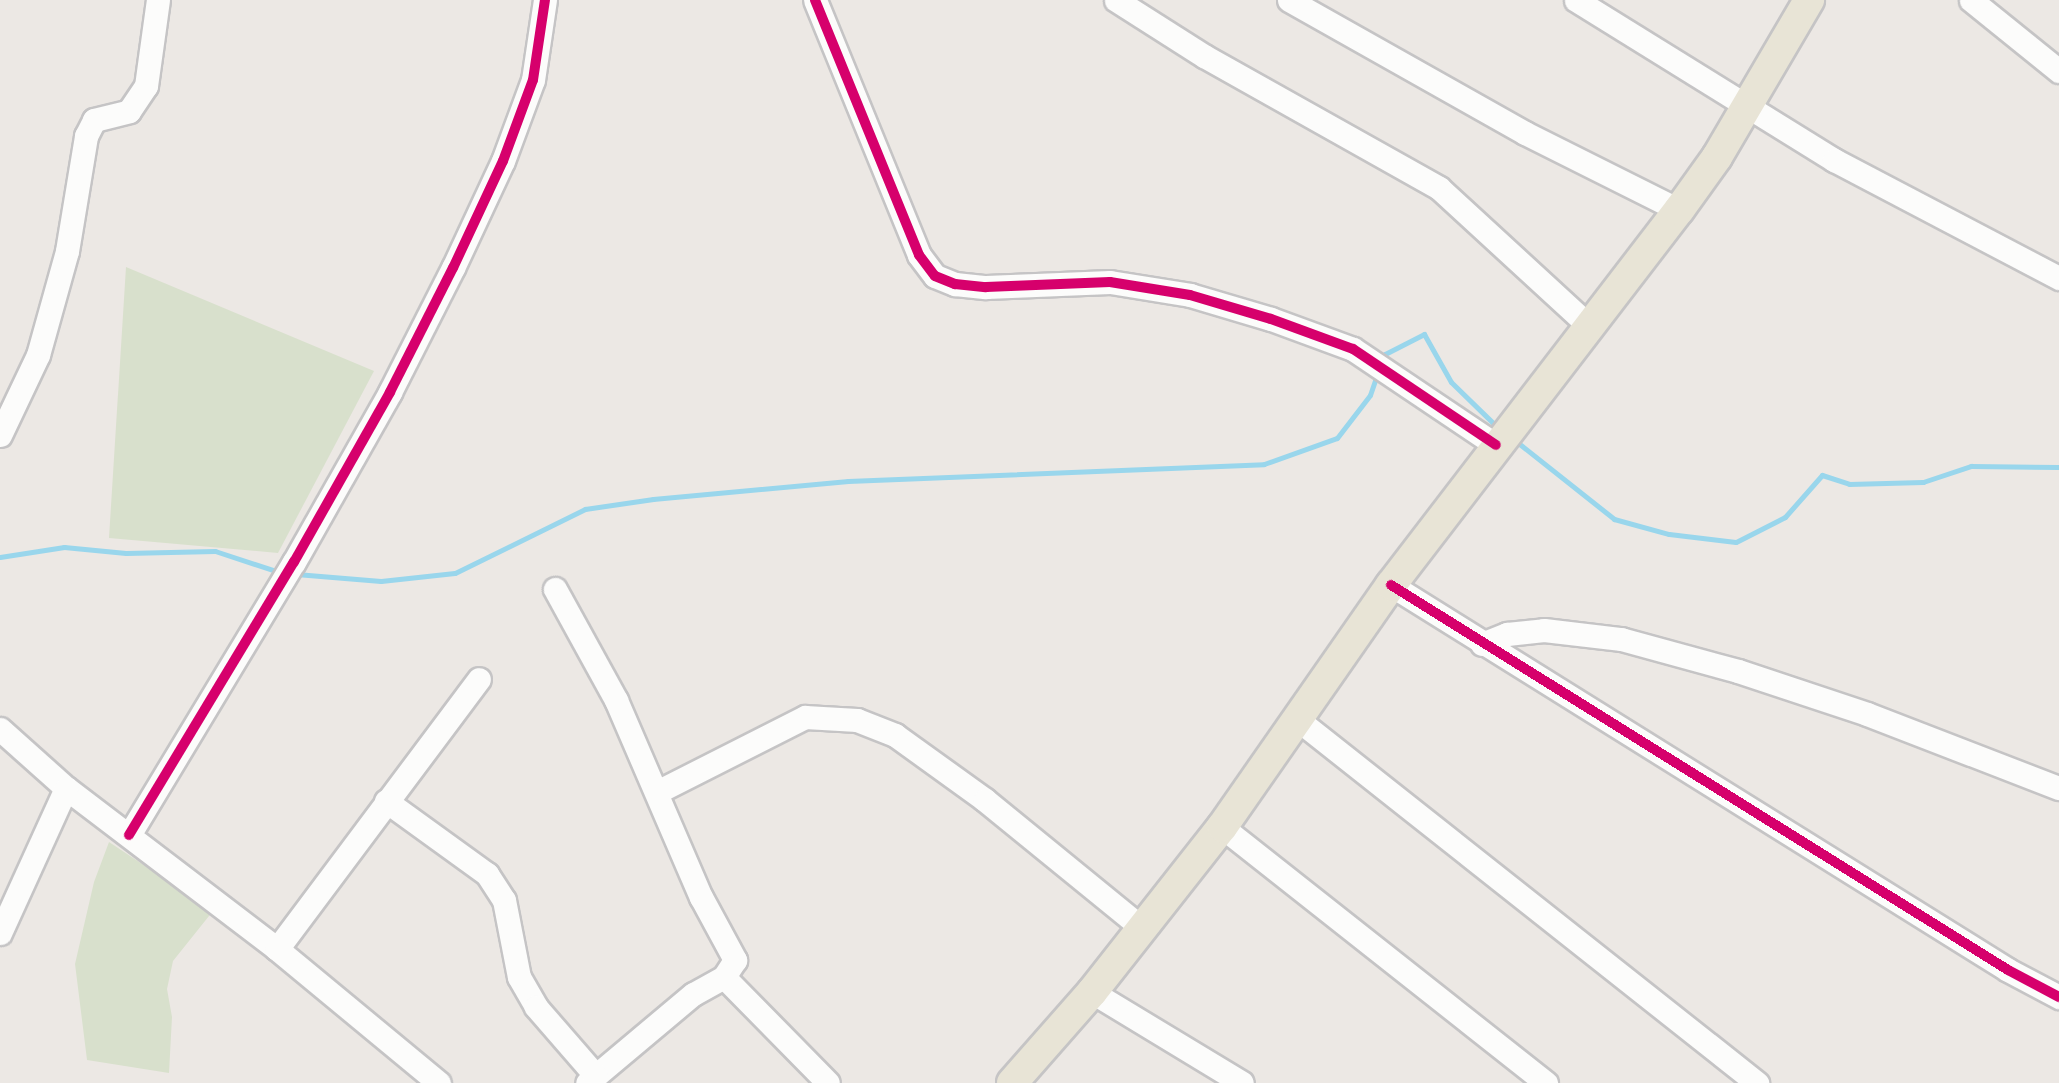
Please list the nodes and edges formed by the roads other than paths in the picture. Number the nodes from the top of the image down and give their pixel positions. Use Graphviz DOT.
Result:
graph roads {
  1 [pos="158,0"];
  2 [pos="545,0"];
  3 [pos="815,0"];
  4 [pos="1116,0"];
  5 [pos="1289,0"];
  6 [pos="1576,0"];
  7 [pos="1809,0"];
  8 [pos="1971,0"];
  9 [pos="2059,71"];
  10 [pos="1746,104"];
  11 [pos="1679,210"];
  12 [pos="2059,278"];
  13 [pos="1589,326"];
  14 [pos="0,435"];
  15 [pos="1496,445"];
  16 [pos="1391,585"];
  17 [pos="555,589"];
  18 [pos="1482,644"];
  19 [pos="479,679"];
  20 [pos="1297,719"];
  21 [pos="0,729"];
  22 [pos="66,788"];
  23 [pos="2059,788"];
  24 [pos="657,792"];
  25 [pos="387,801"];
  26 [pos="1222,827"];
  27 [pos="129,835"];
  28 [pos="1143,929"];
  29 [pos="0,933"];
  30 [pos="277,948"];
  31 [pos="724,977"];
  32 [pos="1092,992"];
  33 [pos="2059,997"];
  34 [pos="591,1079"];
  35 [pos="439,1083"];
  36 [pos="828,1083"];
  37 [pos="1012,1083"];
  38 [pos="1241,1083"];
  39 [pos="1546,1083"];
  40 [pos="1757,1083"];
  1 -- 14 [label="street"];
  2 -- 27 [label="street"];
  3 -- 15 [label="street"];
  4 -- 13 [label="street"];
  5 -- 11 [label="street"];
  6 -- 10 [label="street"];
  7 -- 10 [label="main road"];
  8 -- 9 [label="street"];
  10 -- 11 [label="main road"];
  10 -- 12 [label="street"];
  11 -- 13 [label="main road"];
  13 -- 15 [label="main road"];
  15 -- 16 [label="main road"];
  16 -- 18 [label="street"];
  16 -- 20 [label="main road"];
  17 -- 24 [label="street"];
  18 -- 23 [label="street"];
  18 -- 33 [label="street"];
  19 -- 25 [label="street"];
  20 -- 26 [label="main road"];
  20 -- 40 [label="street"];
  21 -- 22 [label="street"];
  22 -- 27 [label="street"];
  22 -- 29 [label="street"];
  24 -- 28 [label="street"];
  24 -- 31 [label="street"];
  25 -- 30 [label="street"];
  25 -- 34 [label="street"];
  26 -- 28 [label="main road"];
  26 -- 39 [label="street"];
  27 -- 30 [label="street"];
  28 -- 32 [label="main road"];
  30 -- 35 [label="street"];
  31 -- 34 [label="street"];
  31 -- 36 [label="street"];
  32 -- 37 [label="main road"];
  32 -- 38 [label="street"];
}
